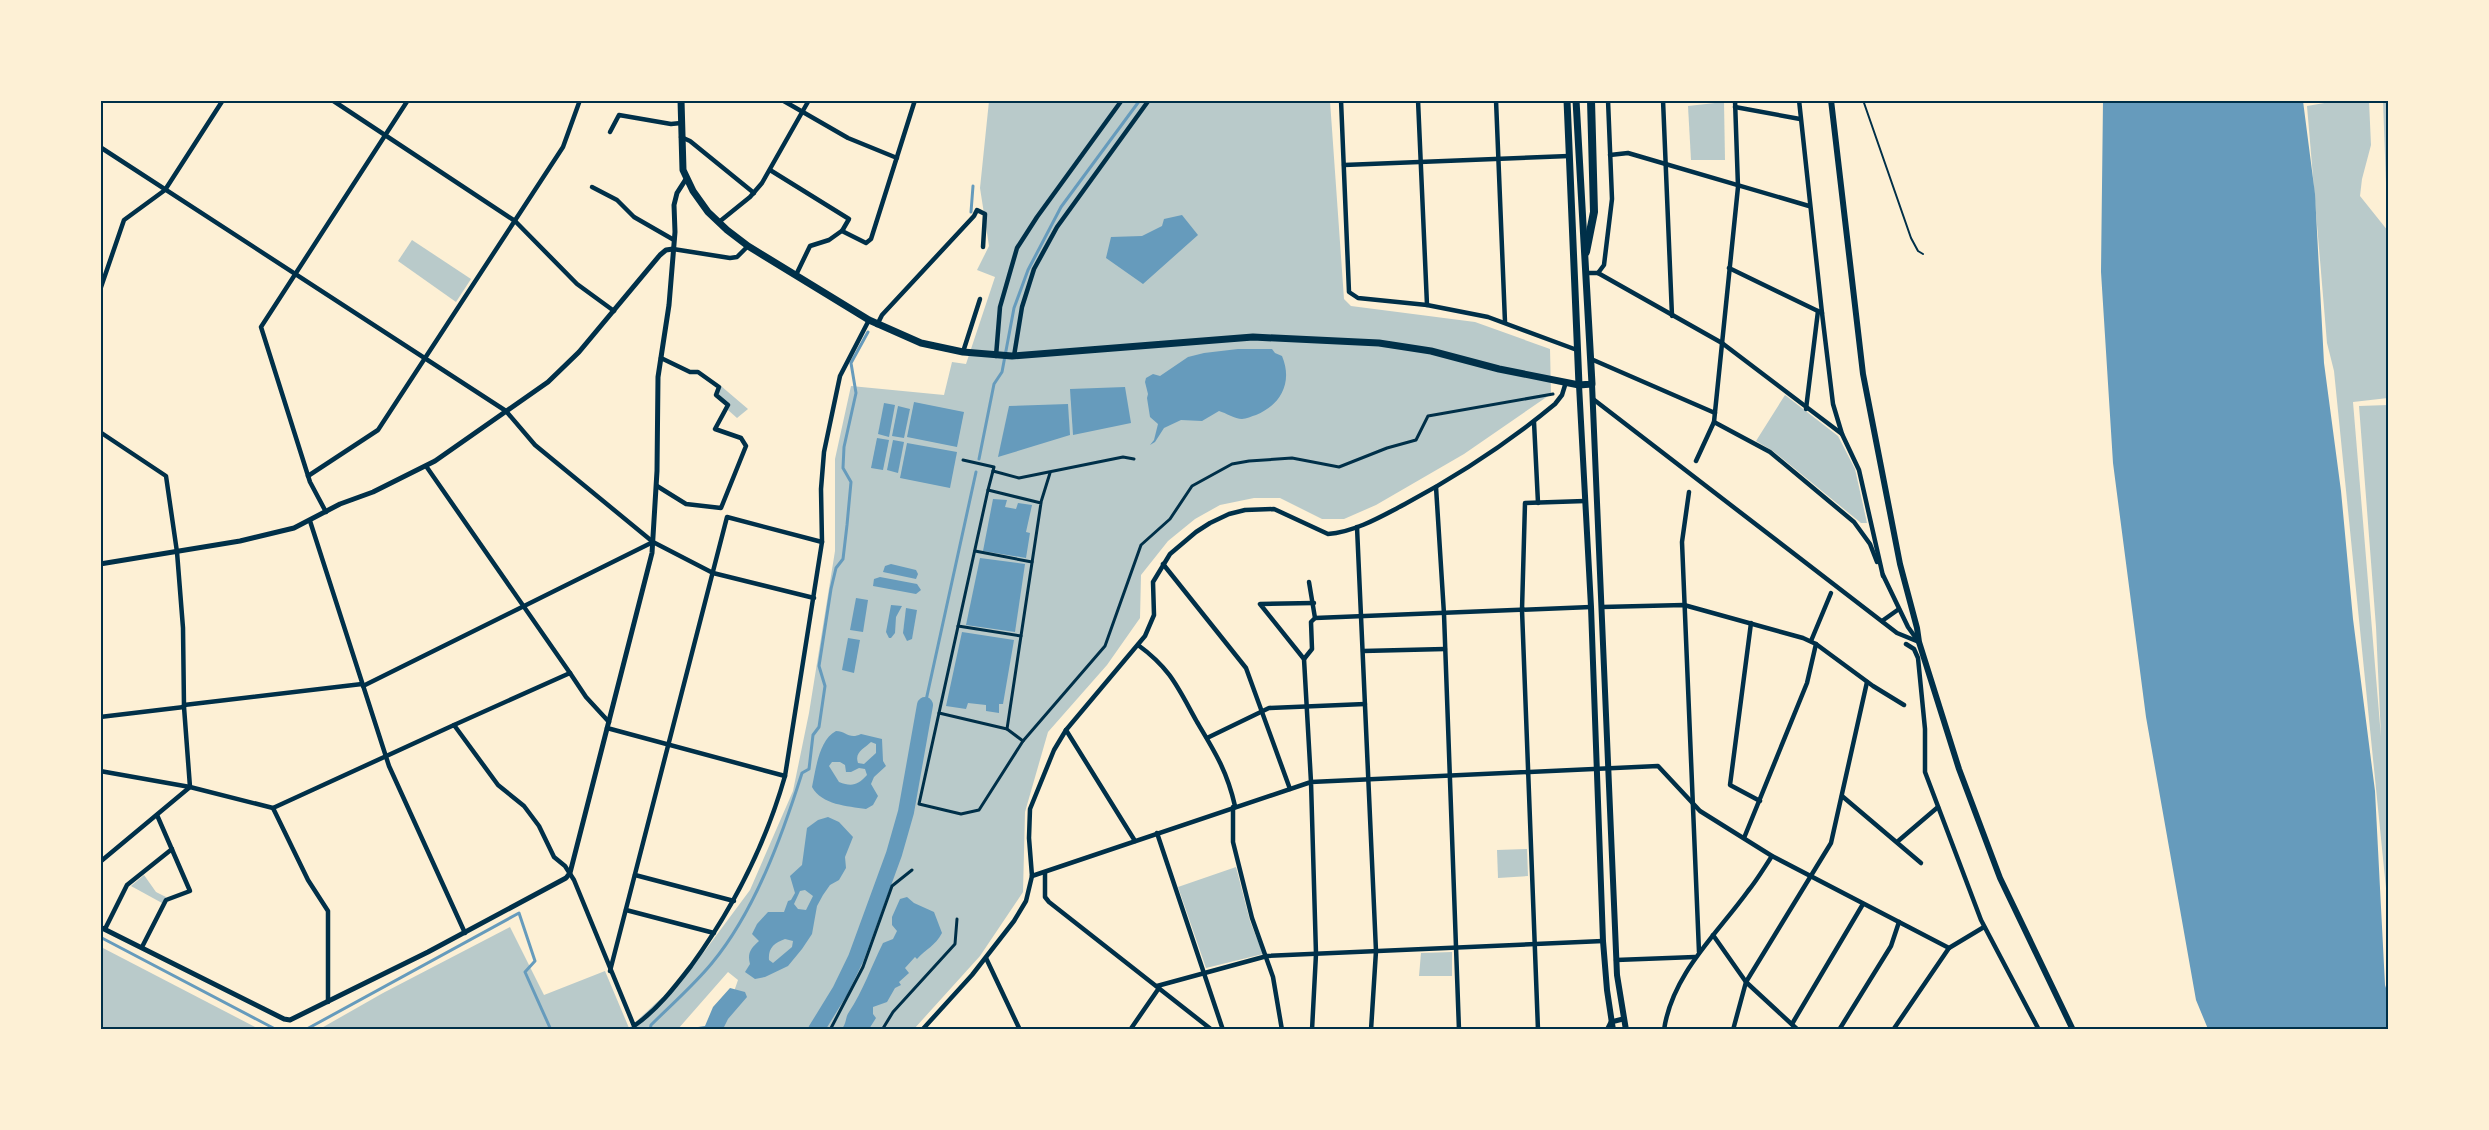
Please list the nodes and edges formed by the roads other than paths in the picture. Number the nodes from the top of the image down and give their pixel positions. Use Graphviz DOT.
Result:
graph roads {
  1 [pos="223,100"];
  2 [pos="332,100"];
  3 [pos="408,100"];
  4 [pos="580,100"];
  5 [pos="681,100"];
  6 [pos="782,100"];
  7 [pos="809,100"];
  8 [pos="915,100"];
  9 [pos="1122,100"];
  10 [pos="1149,100"];
  11 [pos="1341,100"];
  12 [pos="1418,100"];
  13 [pos="1496,100"];
  14 [pos="1567,100"];
  15 [pos="1576,100"];
  16 [pos="1591,100"];
  17 [pos="1608,100"];
  18 [pos="1663,100"];
  19 [pos="1735,100"];
  20 [pos="1799,100"];
  21 [pos="1831,100"];
  22 [pos="1863,100"];
  23 [pos="1735,107"];
  24 [pos="803,112"];
  25 [pos="1800,119"];
  26 [pos="681,123"];
  27 [pos="610,132"];
  28 [pos="385,135"];
  29 [pos="681,137"];
  30 [pos="100,147"];
  31 [pos="1610,155"];
  32 [pos="1569,156"];
  33 [pos="897,158"];
  34 [pos="1498,159"];
  35 [pos="1421,162"];
  36 [pos="1344,165"];
  37 [pos="1666,165"];
  38 [pos="770,170"];
  39 [pos="686,179"];
  40 [pos="592,187"];
  41 [pos="1738,187"];
  42 [pos="165,190"];
  43 [pos="754,193"];
  44 [pos="1809,206"];
  45 [pos="515,221"];
  46 [pos="719,223"];
  47 [pos="843,230"];
  48 [pos="674,240"];
  49 [pos="748,246"];
  50 [pos="983,247"];
  51 [pos="673,249"];
  52 [pos="1586,252"];
  53 [pos="1923,254"];
  54 [pos="1729,268"];
  55 [pos="1587,273"];
  56 [pos="1598,273"];
  57 [pos="294,275"];
  58 [pos="796,275"];
  59 [pos="100,290"];
  60 [pos="980,299"];
  61 [pos="1427,305"];
  62 [pos="614,311"];
  63 [pos="1820,312"];
  64 [pos="1672,316"];
  65 [pos="869,320"];
  66 [pos="1505,322"];
  67 [pos="877,325"];
  68 [pos="1722,343"];
  69 [pos="1577,351"];
  70 [pos="963,352"];
  71 [pos="997,356"];
  72 [pos="1013,356"];
  73 [pos="661,358"];
  74 [pos="1591,359"];
  75 [pos="424,360"];
  76 [pos="1566,382"];
  77 [pos="1592,384"];
  78 [pos="1579,385"];
  79 [pos="1553,394"];
  80 [pos="1593,399"];
  81 [pos="1806,409"];
  82 [pos="506,411"];
  83 [pos="1715,413"];
  84 [pos="1534,422"];
  85 [pos="1714,422"];
  86 [pos="100,432"];
  87 [pos="1842,434"];
  88 [pos="1134,459"];
  89 [pos="963,460"];
  90 [pos="1696,462"];
  91 [pos="426,466"];
  92 [pos="993,471"];
  93 [pos="1050,472"];
  94 [pos="308,476"];
  95 [pos="657,486"];
  96 [pos="1436,487"];
  97 [pos="988,490"];
  98 [pos="1689,492"];
  99 [pos="1585,501"];
  100 [pos="1041,503"];
  101 [pos="1538,503"];
  102 [pos="326,512"];
  103 [pos="310,521"];
  104 [pos="1357,527"];
  105 [pos="652,542"];
  106 [pos="822,542"];
  107 [pos="975,551"];
  108 [pos="177,552"];
  109 [pos="1032,562"];
  110 [pos="100,564"];
  111 [pos="1163,564"];
  112 [pos="713,573"];
  113 [pos="1883,576"];
  114 [pos="1309,582"];
  115 [pos="1831,593"];
  116 [pos="100,594"];
  117 [pos="814,598"];
  118 [pos="1314,603"];
  119 [pos="100,604"];
  120 [pos="525,605"];
  121 [pos="1684,605"];
  122 [pos="1591,607"];
  123 [pos="1602,607"];
  124 [pos="1899,609"];
  125 [pos="1522,610"];
  126 [pos="1444,614"];
  127 [pos="1362,616"];
  128 [pos="1315,618"];
  129 [pos="1882,621"];
  130 [pos="1751,623"];
  131 [pos="958,626"];
  132 [pos="1021,636"];
  133 [pos="1810,641"];
  134 [pos="1919,642"];
  135 [pos="1816,644"];
  136 [pos="1906,644"];
  137 [pos="1138,645"];
  138 [pos="1445,650"];
  139 [pos="1363,651"];
  140 [pos="1304,659"];
  141 [pos="570,673"];
  142 [pos="1867,682"];
  143 [pos="363,685"];
  144 [pos="1365,704"];
  145 [pos="1904,705"];
  146 [pos="184,706"];
  147 [pos="1306,706"];
  148 [pos="1260,710"];
  149 [pos="939,713"];
  150 [pos="100,717"];
  151 [pos="454,725"];
  152 [pos="608,725"];
  153 [pos="1007,729"];
  154 [pos="1066,730"];
  155 [pos="1207,738"];
  156 [pos="1023,741"];
  157 [pos="669,745"];
  158 [pos="386,757"];
  159 [pos="1597,769"];
  160 [pos="1609,769"];
  161 [pos="100,771"];
  162 [pos="1529,773"];
  163 [pos="785,776"];
  164 [pos="1450,776"];
  165 [pos="1370,778"];
  166 [pos="1311,782"];
  167 [pos="190,787"];
  168 [pos="1290,789"];
  169 [pos="1842,796"];
  170 [pos="1760,801"];
  171 [pos="1692,802"];
  172 [pos="1234,807"];
  173 [pos="1938,807"];
  174 [pos="273,808"];
  175 [pos="157,815"];
  176 [pos="1157,833"];
  177 [pos="1744,838"];
  178 [pos="1135,841"];
  179 [pos="1897,842"];
  180 [pos="172,849"];
  181 [pos="1772,856"];
  182 [pos="100,862"];
  183 [pos="1921,863"];
  184 [pos="912,870"];
  185 [pos="570,873"];
  186 [pos="1045,873"];
  187 [pos="635,875"];
  188 [pos="1032,876"];
  189 [pos="1811,876"];
  190 [pos="734,901"];
  191 [pos="1863,904"];
  192 [pos="626,910"];
  193 [pos="957,918"];
  194 [pos="1899,922"];
  195 [pos="1984,927"];
  196 [pos="103,928"];
  197 [pos="465,933"];
  198 [pos="714,933"];
  199 [pos="1713,935"];
  200 [pos="1603,941"];
  201 [pos="1536,945"];
  202 [pos="141,947"];
  203 [pos="1458,948"];
  204 [pos="1949,948"];
  205 [pos="1376,951"];
  206 [pos="1316,954"];
  207 [pos="1697,955"];
  208 [pos="1267,956"];
  209 [pos="986,958"];
  210 [pos="1616,960"];
  211 [pos="610,971"];
  212 [pos="1203,973"];
  213 [pos="1746,981"];
  214 [pos="1158,987"];
  215 [pos="328,1002"];
  216 [pos="1623,1019"];
  217 [pos="1611,1022"];
  218 [pos="1792,1024"];
  219 [pos="830,1029"];
  220 [pos="882,1029"];
  221 [pos="922,1029"];
  222 [pos="1020,1029"];
  223 [pos="1130,1029"];
  224 [pos="1212,1029"];
  225 [pos="1223,1029"];
  226 [pos="1282,1029"];
  227 [pos="1312,1029"];
  228 [pos="1371,1029"];
  229 [pos="1459,1029"];
  230 [pos="1538,1029"];
  231 [pos="1607,1029"];
  232 [pos="1613,1029"];
  233 [pos="1626,1029"];
  234 [pos="1664,1029"];
  235 [pos="1733,1029"];
  236 [pos="1798,1029"];
  237 [pos="1839,1029"];
  238 [pos="1893,1029"];
  239 [pos="2039,1029"];
  240 [pos="2073,1029"];
  1 -- 42 [label="street"];
  2 -- 28 [label="street"];
  3 -- 28 [label="street"];
  4 -- 45 [label="street"];
  5 -- 26 [label="main road"];
  6 -- 24 [label="street"];
  7 -- 24 [label="street"];
  8 -- 33 [label="street"];
  9 -- 71 [label="street"];
  10 -- 72 [label="street"];
  11 -- 36 [label="street"];
  12 -- 35 [label="street"];
  13 -- 34 [label="street"];
  14 -- 32 [label="main road"];
  15 -- 52 [label="main road"];
  16 -- 52 [label="highway"];
  17 -- 31 [label="street"];
  18 -- 37 [label="street"];
  19 -- 23 [label="street"];
  20 -- 25 [label="street"];
  21 -- 134 [label="main road"];
  22 -- 53 [label="lane"];
  23 -- 25 [label="street"];
  23 -- 41 [label="street"];
  24 -- 33 [label="street"];
  24 -- 38 [label="street"];
  25 -- 44 [label="street"];
  26 -- 27 [label="street"];
  26 -- 29 [label="main road"];
  28 -- 45 [label="street"];
  28 -- 57 [label="street"];
  29 -- 39 [label="main road"];
  29 -- 43 [label="street"];
  30 -- 42 [label="street"];
  31 -- 37 [label="street"];
  31 -- 56 [label="street"];
  32 -- 34 [label="street"];
  32 -- 69 [label="main road"];
  33 -- 47 [label="street"];
  34 -- 35 [label="street"];
  34 -- 66 [label="street"];
  35 -- 36 [label="street"];
  35 -- 61 [label="street"];
  36 -- 61 [label="street"];
  37 -- 41 [label="street"];
  37 -- 64 [label="street"];
  38 -- 43 [label="street"];
  38 -- 47 [label="street"];
  39 -- 46 [label="main road"];
  39 -- 48 [label="street"];
  40 -- 48 [label="street"];
  41 -- 44 [label="street"];
  41 -- 54 [label="street"];
  42 -- 57 [label="street"];
  42 -- 59 [label="street"];
  43 -- 46 [label="street"];
  44 -- 63 [label="street"];
  45 -- 62 [label="street"];
  45 -- 75 [label="street"];
  46 -- 49 [label="main road"];
  47 -- 58 [label="street"];
  48 -- 51 [label="street"];
  49 -- 51 [label="street"];
  49 -- 58 [label="main road"];
  50 -- 67 [label="street"];
  51 -- 62 [label="street"];
  51 -- 73 [label="street"];
  52 -- 55 [label="main road"];
  54 -- 63 [label="street"];
  54 -- 68 [label="street"];
  55 -- 56 [label="street"];
  55 -- 74 [label="main road"];
  56 -- 64 [label="street"];
  57 -- 75 [label="street"];
  57 -- 94 [label="street"];
  58 -- 65 [label="main road"];
  60 -- 70 [label="street"];
  61 -- 66 [label="street"];
  62 -- 82 [label="street"];
  63 -- 81 [label="street"];
  63 -- 87 [label="street"];
  64 -- 68 [label="street"];
  65 -- 67 [label="main road"];
  65 -- 106 [label="street"];
  66 -- 69 [label="street"];
  67 -- 70 [label="main road"];
  68 -- 81 [label="street"];
  68 -- 83 [label="street"];
  69 -- 78 [label="main road"];
  70 -- 71 [label="main road"];
  71 -- 72 [label="main road"];
  72 -- 76 [label="main road"];
  73 -- 95 [label="street"];
  73 -- 95 [label="street"];
  74 -- 77 [label="main road"];
  74 -- 83 [label="street"];
  75 -- 82 [label="street"];
  75 -- 94 [label="street"];
  76 -- 78 [label="main road"];
  76 -- 84 [label="street"];
  77 -- 78 [label="main road"];
  77 -- 80 [label="main road"];
  78 -- 99 [label="main road"];
  79 -- 156 [label="street"];
  80 -- 123 [label="main road"];
  80 -- 129 [label="street"];
  81 -- 87 [label="street"];
  82 -- 91 [label="street"];
  82 -- 105 [label="street"];
  83 -- 85 [label="street"];
  84 -- 96 [label="street"];
  84 -- 101 [label="street"];
  85 -- 90 [label="street"];
  85 -- 113 [label="street"];
  86 -- 108 [label="street"];
  87 -- 113 [label="street"];
  88 -- 93 [label="street"];
  89 -- 92 [label="street"];
  91 -- 102 [label="street"];
  91 -- 120 [label="street"];
  92 -- 93 [label="street"];
  92 -- 97 [label="street"];
  93 -- 100 [label="street"];
  94 -- 102 [label="street"];
  95 -- 105 [label="street"];
  96 -- 104 [label="street"];
  96 -- 126 [label="street"];
  97 -- 100 [label="street"];
  97 -- 107 [label="street"];
  98 -- 121 [label="street"];
  99 -- 101 [label="street"];
  99 -- 122 [label="main road"];
  100 -- 109 [label="street"];
  101 -- 125 [label="street"];
  102 -- 103 [label="street"];
  103 -- 108 [label="street"];
  103 -- 143 [label="street"];
  104 -- 111 [label="street"];
  104 -- 127 [label="street"];
  105 -- 112 [label="street"];
  105 -- 120 [label="street"];
  105 -- 152 [label="street"];
  106 -- 112 [label="street"];
  106 -- 117 [label="street"];
  107 -- 109 [label="street"];
  107 -- 131 [label="street"];
  108 -- 110 [label="street"];
  108 -- 146 [label="street"];
  109 -- 132 [label="street"];
  111 -- 137 [label="street"];
  111 -- 148 [label="street"];
  112 -- 117 [label="street"];
  112 -- 157 [label="street"];
  113 -- 124 [label="street"];
  114 -- 118 [label="street"];
  115 -- 133 [label="street"];
  116 -- 119 [label="street"];
  117 -- 163 [label="street"];
  118 -- 128 [label="street"];
  118 -- 140 [label="street"];
  120 -- 141 [label="street"];
  120 -- 143 [label="street"];
  121 -- 123 [label="street"];
  121 -- 130 [label="street"];
  121 -- 171 [label="street"];
  122 -- 125 [label="street"];
  122 -- 159 [label="main road"];
  123 -- 160 [label="main road"];
  124 -- 129 [label="street"];
  124 -- 134 [label="street"];
  125 -- 126 [label="street"];
  125 -- 162 [label="street"];
  126 -- 127 [label="street"];
  126 -- 138 [label="street"];
  127 -- 128 [label="street"];
  127 -- 139 [label="street"];
  128 -- 140 [label="street"];
  129 -- 134 [label="street"];
  130 -- 133 [label="street"];
  130 -- 170 [label="street"];
  131 -- 132 [label="street"];
  131 -- 149 [label="street"];
  132 -- 153 [label="street"];
  133 -- 135 [label="street"];
  134 -- 240 [label="main road"];
  135 -- 142 [label="street"];
  135 -- 170 [label="street"];
  136 -- 173 [label="street"];
  137 -- 154 [label="street"];
  137 -- 155 [label="street"];
  138 -- 139 [label="street"];
  138 -- 164 [label="street"];
  139 -- 144 [label="street"];
  140 -- 147 [label="street"];
  141 -- 151 [label="street"];
  141 -- 152 [label="street"];
  142 -- 145 [label="street"];
  142 -- 169 [label="street"];
  143 -- 146 [label="street"];
  143 -- 158 [label="street"];
  144 -- 147 [label="street"];
  144 -- 165 [label="street"];
  146 -- 150 [label="street"];
  146 -- 167 [label="street"];
  147 -- 148 [label="street"];
  147 -- 166 [label="street"];
  148 -- 155 [label="street"];
  148 -- 168 [label="street"];
  149 -- 153 [label="street"];
  149 -- 156 [label="street"];
  151 -- 158 [label="street"];
  151 -- 185 [label="street"];
  152 -- 157 [label="street"];
  152 -- 185 [label="street"];
  153 -- 156 [label="street"];
  154 -- 178 [label="street"];
  154 -- 188 [label="street"];
  155 -- 172 [label="street"];
  157 -- 163 [label="street"];
  157 -- 187 [label="street"];
  158 -- 174 [label="street"];
  158 -- 197 [label="street"];
  159 -- 160 [label="street"];
  159 -- 162 [label="street"];
  159 -- 200 [label="main road"];
  160 -- 171 [label="street"];
  160 -- 210 [label="main road"];
  161 -- 167 [label="street"];
  162 -- 164 [label="street"];
  162 -- 201 [label="street"];
  163 -- 190 [label="street"];
  164 -- 165 [label="street"];
  164 -- 203 [label="street"];
  165 -- 166 [label="street"];
  165 -- 205 [label="street"];
  166 -- 168 [label="street"];
  166 -- 206 [label="street"];
  167 -- 174 [label="street"];
  167 -- 175 [label="street"];
  168 -- 172 [label="street"];
  169 -- 179 [label="street"];
  169 -- 189 [label="street"];
  170 -- 177 [label="street"];
  171 -- 177 [label="street"];
  171 -- 207 [label="street"];
  172 -- 176 [label="street"];
  172 -- 208 [label="street"];
  173 -- 179 [label="street"];
  173 -- 195 [label="street"];
  174 -- 215 [label="street"];
  175 -- 180 [label="street"];
  175 -- 182 [label="street"];
  176 -- 178 [label="street"];
  176 -- 212 [label="street"];
  177 -- 181 [label="street"];
  178 -- 186 [label="street"];
  179 -- 183 [label="street"];
  180 -- 196 [label="street"];
  180 -- 202 [label="street"];
  181 -- 189 [label="street"];
  181 -- 199 [label="street"];
  184 -- 219 [label="street"];
  185 -- 197 [label="street"];
  185 -- 211 [label="street"];
  186 -- 188 [label="street"];
  186 -- 214 [label="street"];
  187 -- 190 [label="street"];
  187 -- 192 [label="street"];
  188 -- 209 [label="street"];
  189 -- 191 [label="street"];
  189 -- 213 [label="street"];
  190 -- 198 [label="street"];
  191 -- 194 [label="street"];
  191 -- 218 [label="street"];
  192 -- 198 [label="street"];
  192 -- 211 [label="street"];
  193 -- 220 [label="street"];
  194 -- 204 [label="street"];
  194 -- 237 [label="street"];
  195 -- 204 [label="street"];
  195 -- 239 [label="street"];
  196 -- 202 [label="street"];
  197 -- 215 [label="street"];
  198 -- 211 [label="street"];
  199 -- 207 [label="street"];
  199 -- 213 [label="street"];
  200 -- 201 [label="street"];
  200 -- 217 [label="main road"];
  201 -- 203 [label="street"];
  201 -- 230 [label="street"];
  202 -- 215 [label="street"];
  203 -- 205 [label="street"];
  203 -- 229 [label="street"];
  204 -- 238 [label="street"];
  205 -- 206 [label="street"];
  205 -- 228 [label="street"];
  206 -- 208 [label="street"];
  206 -- 227 [label="street"];
  207 -- 210 [label="street"];
  207 -- 234 [label="street"];
  208 -- 212 [label="street"];
  208 -- 226 [label="street"];
  209 -- 221 [label="street"];
  209 -- 222 [label="street"];
  210 -- 216 [label="main road"];
  212 -- 214 [label="street"];
  212 -- 225 [label="street"];
  213 -- 218 [label="street"];
  213 -- 235 [label="street"];
  214 -- 223 [label="street"];
  214 -- 224 [label="street"];
  216 -- 217 [label="street"];
  216 -- 233 [label="main road"];
  217 -- 231 [label="street"];
  217 -- 232 [label="main road"];
  218 -- 236 [label="street"];
}
